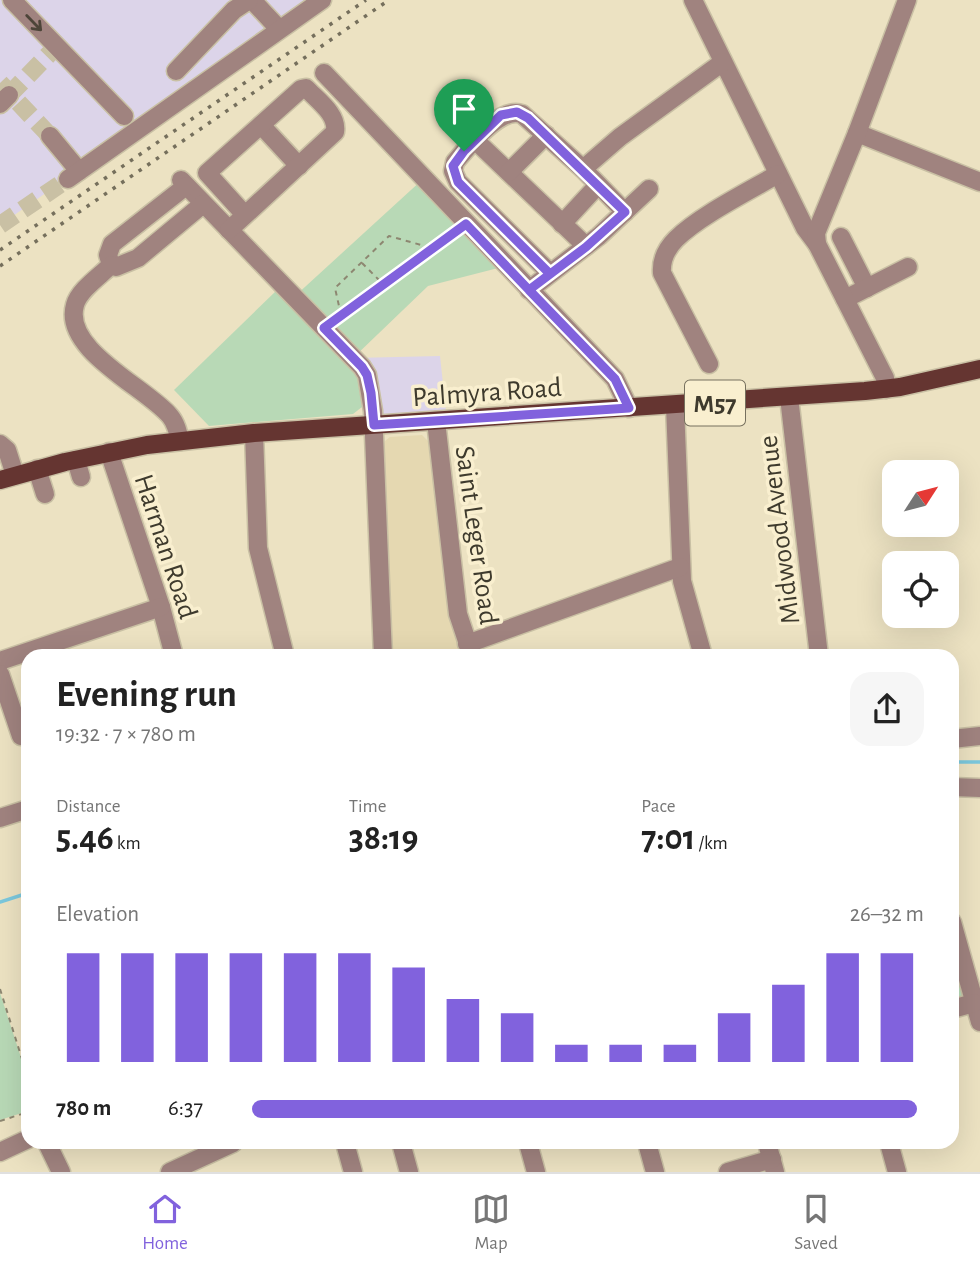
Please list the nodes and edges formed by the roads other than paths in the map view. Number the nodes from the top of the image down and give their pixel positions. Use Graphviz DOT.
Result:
graph roads {
  1 [pos="12,0"];
  2 [pos="250,0"];
  3 [pos="322,0"];
  4 [pos="693,0"];
  5 [pos="907,0"];
  6 [pos="279,29"];
  7 [pos="723,62"];
  8 [pos="177,71"];
  9 [pos="324,74"];
  10 [pos="124,116"];
  11 [pos="261,125"];
  12 [pos="857,133"];
  13 [pos="50,135"];
  14 [pos="546,135"];
  15 [pos="475,141"];
  16 [pos="299,166"];
  17 [pos="583,169"];
  18 [pos="509,172"];
  19 [pos="778,174"];
  20 [pos="980,182"];
  21 [pos="598,185"];
  22 [pos="649,189"];
  23 [pos="791,201"];
  24 [pos="203,204"];
  25 [pos="826,207"];
  26 [pos="625,212"];
  27 [pos="245,215"];
  28 [pos="562,223"];
  29 [pos="229,230"];
  30 [pos="841,237"];
  31 [pos="817,244"];
  32 [pos="586,247"];
  33 [pos="111,265"];
  34 [pos="908,267"];
  35 [pos="550,274"];
  36 [pos="867,288"];
  37 [pos="529,290"];
  38 [pos="845,299"];
  39 [pos="709,364"];
  40 [pos="980,369"];
  41 [pos="886,389"];
  42 [pos="789,397"];
  43 [pos="675,406"];
  44 [pos="629,408"];
  45 [pos="436,421"];
  46 [pos="374,425"];
  47 [pos="254,433"];
  48 [pos="180,441"];
  49 [pos="0,444"];
  50 [pos="109,452"];
  51 [pos="37,469"];
  52 [pos="7,477"];
  53 [pos="45,494"];
  54 [pos="680,567"];
  55 [pos="160,607"];
  56 [pos="36,649"];
  57 [pos="172,649"];
  58 [pos="283,649"];
  59 [pos="383,649"];
  60 [pos="470,649"];
  61 [pos="473,649"];
  62 [pos="701,649"];
  63 [pos="818,649"];
  64 [pos="21,654"];
  65 [pos="0,661"];
  66 [pos="0,674"];
  67 [pos="20,736"];
  68 [pos="980,736"];
  69 [pos="959,738"];
  70 [pos="959,787"];
  71 [pos="980,788"];
  72 [pos="21,811"];
  73 [pos="0,818"];
  74 [pos="959,948"];
  75 [pos="974,1003"];
  76 [pos="959,1007"];
  77 [pos="980,1022"];
  78 [pos="21,1142"];
  79 [pos="50,1149"];
  80 [pos="220,1149"];
  81 [pos="347,1149"];
  82 [pos="403,1149"];
  83 [pos="530,1149"];
  84 [pos="649,1149"];
  85 [pos="890,1149"];
  86 [pos="0,1152"];
  87 [pos="772,1158"];
  88 [pos="61,1172"];
  89 [pos="170,1172"];
  90 [pos="353,1172"];
  91 [pos="409,1172"];
  92 [pos="536,1172"];
  93 [pos="656,1172"];
  94 [pos="728,1172"];
  95 [pos="897,1172"];
  1 -- 10 [label="street, one-way"];
  2 -- 6 [label="street"];
  2 -- 8 [label="street"];
  3 -- 6 [label="street"];
  4 -- 7 [label="street"];
  5 -- 12 [label="street"];
  6 -- 13 [label="street"];
  7 -- 17 [label="street"];
  7 -- 19 [label="street"];
  9 -- 37 [label="street"];
  11 -- 16 [label="street"];
  11 -- 16 [label="street"];
  11 -- 27 [label="street"];
  12 -- 20 [label="street"];
  12 -- 25 [label="street"];
  14 -- 15 [label="street"];
  14 -- 17 [label="street"];
  14 -- 18 [label="street"];
  15 -- 18 [label="street"];
  15 -- 35 [label="street"];
  16 -- 27 [label="street"];
  17 -- 21 [label="street"];
  18 -- 28 [label="street"];
  19 -- 23 [label="street"];
  19 -- 39 [label="street"];
  21 -- 26 [label="street"];
  21 -- 28 [label="street"];
  22 -- 26 [label="street"];
  23 -- 25 [label="street"];
  23 -- 31 [label="street"];
  24 -- 29 [label="street"];
  24 -- 33 [label="street"];
  24 -- 33 [label="street"];
  25 -- 31 [label="street"];
  26 -- 32 [label="street"];
  27 -- 29 [label="street"];
  28 -- 32 [label="street"];
  29 -- 46 [label="street"];
  30 -- 36 [label="street"];
  31 -- 38 [label="street"];
  32 -- 35 [label="street"];
  33 -- 48 [label="street"];
  34 -- 36 [label="street"];
  35 -- 37 [label="street"];
  36 -- 38 [label="street"];
  37 -- 44 [label="street"];
  38 -- 41 [label="street"];
  40 -- 41 [label="main road, Palmyra Road / M57"];
  41 -- 42 [label="main road, Palmyra Road / M57"];
  42 -- 43 [label="main road, Palmyra Road / M57"];
  42 -- 63 [label="street, Midwood Avenue"];
  43 -- 44 [label="main road, Palmyra Road / M57"];
  43 -- 54 [label="street"];
  44 -- 45 [label="main road, Palmyra Road / M57"];
  45 -- 46 [label="main road, Palmyra Road / M57"];
  45 -- 60 [label="street, Saint Leger Road"];
  46 -- 47 [label="main road, Palmyra Road / M57"];
  46 -- 59 [label="street"];
  47 -- 48 [label="main road, Palmyra Road / M57"];
  47 -- 58 [label="street"];
  48 -- 50 [label="main road, Palmyra Road / M57"];
  49 -- 52 [label="street"];
  50 -- 51 [label="main road, Palmyra Road / M57"];
  50 -- 55 [label="street, Harman Road"];
  51 -- 52 [label="main road, Palmyra Road / M57"];
  51 -- 53 [label="street"];
  54 -- 61 [label="street"];
  54 -- 62 [label="street"];
  55 -- 56 [label="street"];
  55 -- 57 [label="street, Harman Road"];
  64 -- 65 [label="street"];
  66 -- 67 [label="street"];
  68 -- 69 [label="street"];
  70 -- 71 [label="street"];
  72 -- 73 [label="street"];
  74 -- 75 [label="street"];
  75 -- 76 [label="street"];
  75 -- 77 [label="street"];
  78 -- 86 [label="street"];
  79 -- 88 [label="street"];
  80 -- 89 [label="street"];
  81 -- 90 [label="street"];
  82 -- 91 [label="street"];
  83 -- 92 [label="street"];
  84 -- 93 [label="street"];
  85 -- 95 [label="street"];
  87 -- 94 [label="street"];
}
